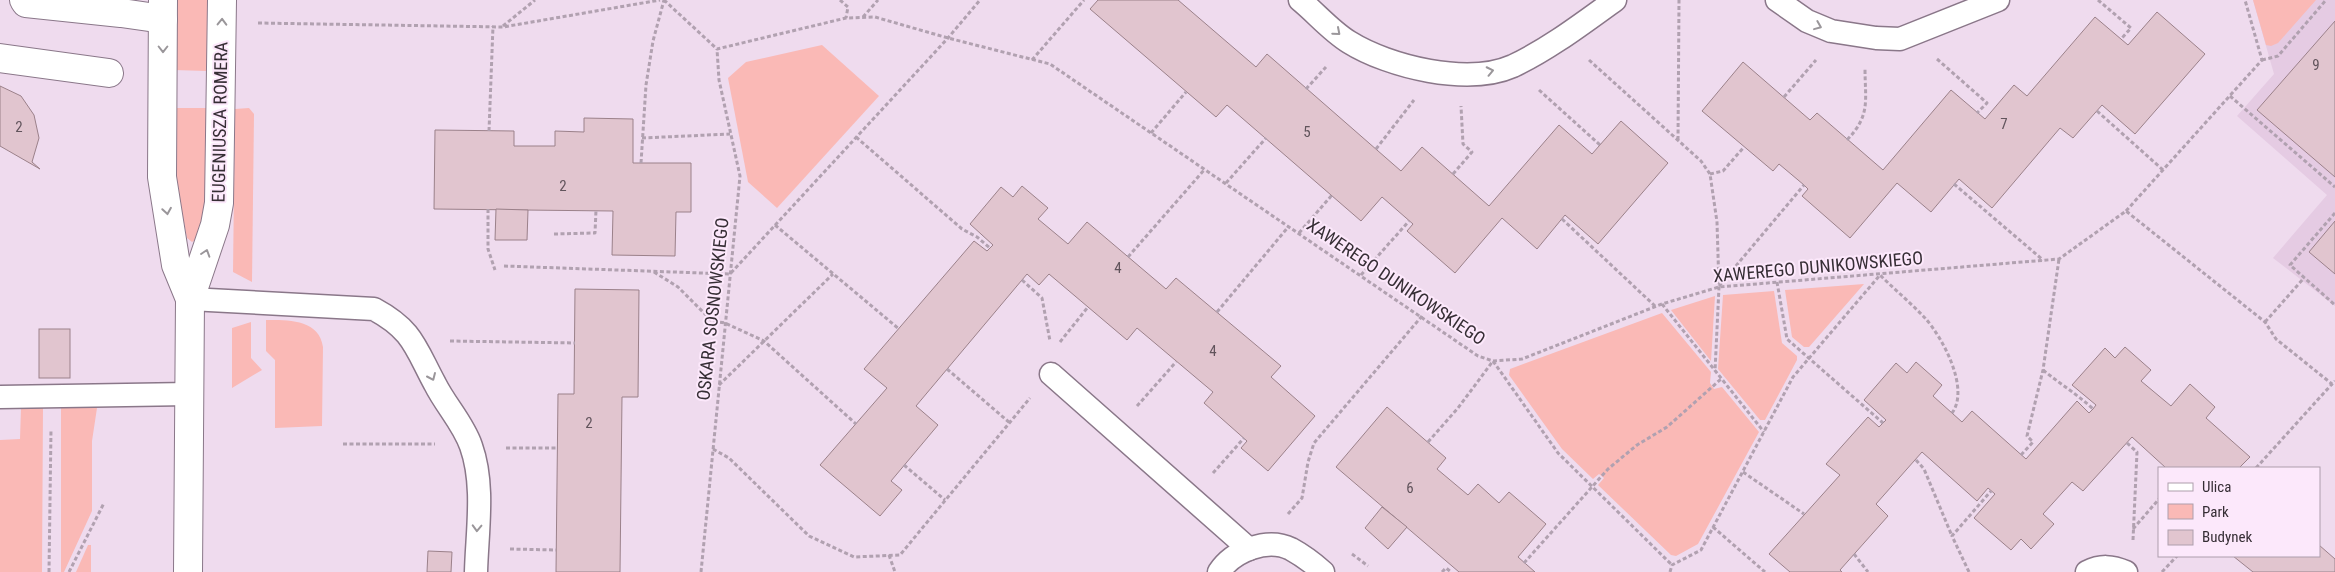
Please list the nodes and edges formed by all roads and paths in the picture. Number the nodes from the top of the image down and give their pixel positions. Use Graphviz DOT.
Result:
graph roads {
  1 [pos="24,0"];
  2 [pos="222,0"];
  3 [pos="535,0"];
  4 [pos="663,0"];
  5 [pos="840,0"];
  6 [pos="878,0"];
  7 [pos="980,0"];
  8 [pos="1084,0"];
  9 [pos="1300,0"];
  10 [pos="1615,0"];
  11 [pos="1679,0"];
  12 [pos="1777,0"];
  13 [pos="1998,0"];
  14 [pos="2098,0"];
  15 [pos="2245,0"];
  16 [pos="2326,0"];
  17 [pos="163,10"];
  18 [pos="863,17"];
  19 [pos="846,18"];
  20 [pos="258,23"];
  21 [pos="493,26"];
  22 [pos="503,27"];
  23 [pos="1831,31"];
  24 [pos="1916,33"];
  25 [pos="1563,36"];
  26 [pos="948,38"];
  27 [pos="2121,39"];
  28 [pos="717,49"];
  29 [pos="0,58"];
  30 [pos="1032,60"];
  31 [pos="2262,60"];
  32 [pos="1512,66"];
  33 [pos="1865,68"];
  34 [pos="109,73"];
  35 [pos="1186,92"];
  36 [pos="1418,96"];
  37 [pos="2230,96"];
  38 [pos="1784,97"];
  39 [pos="1461,100"];
  40 [pos="2097,111"];
  41 [pos="1977,113"];
  42 [pos="489,131"];
  43 [pos="1151,132"];
  44 [pos="730,134"];
  45 [pos="856,137"];
  46 [pos="642,138"];
  47 [pos="1266,138"];
  48 [pos="1847,140"];
  49 [pos="1678,141"];
  50 [pos="1600,145"];
  51 [pos="1744,147"];
  52 [pos="1376,149"];
  53 [pos="641,163"];
  54 [pos="1205,169"];
  55 [pos="2163,170"];
  56 [pos="1453,174"];
  57 [pos="1710,174"];
  58 [pos="1226,184"];
  59 [pos="1954,184"];
  60 [pos="1804,185"];
  61 [pos="2335,187"];
  62 [pos="1332,195"];
  63 [pos="488,209"];
  64 [pos="596,210"];
  65 [pos="2126,211"];
  66 [pos="2335,213"];
  67 [pos="1562,219"];
  68 [pos="1409,221"];
  69 [pos="775,225"];
  70 [pos="1289,226"];
  71 [pos="1299,233"];
  72 [pos="554,234"];
  73 [pos="990,248"];
  74 [pos="1128,257"];
  75 [pos="2059,259"];
  76 [pos="2043,260"];
  77 [pos="504,266"];
  78 [pos="495,270"];
  79 [pos="653,272"];
  80 [pos="730,274"];
  81 [pos="833,274"];
  82 [pos="1361,275"];
  83 [pos="1880,275"];
  84 [pos="2304,278"];
  85 [pos="1022,280"];
  86 [pos="1777,282"];
  87 [pos="1719,287"];
  88 [pos="190,299"];
  89 [pos="1662,304"];
  90 [pos="2335,305"];
  91 [pos="1655,306"];
  92 [pos="1088,307"];
  93 [pos="1217,312"];
  94 [pos="1422,316"];
  95 [pos="2265,322"];
  96 [pos="725,323"];
  97 [pos="899,329"];
  98 [pos="764,341"];
  99 [pos="575,343"];
  100 [pos="421,354"];
  101 [pos="1808,358"];
  102 [pos="1493,361"];
  103 [pos="1176,362"];
  104 [pos="1051,363"];
  105 [pos="947,369"];
  106 [pos="1715,370"];
  107 [pos="2043,370"];
  108 [pos="1721,379"];
  109 [pos="2334,383"];
  110 [pos="720,385"];
  111 [pos="189,394"];
  112 [pos="50,396"];
  113 [pos="0,397"];
  114 [pos="2093,409"];
  115 [pos="1952,413"];
  116 [pos="1010,423"];
  117 [pos="1883,423"];
  118 [pos="856,424"];
  119 [pos="1115,430"];
  120 [pos="1764,432"];
  121 [pos="1244,438"];
  122 [pos="1428,442"];
  123 [pos="2127,443"];
  124 [pos="343,444"];
  125 [pos="427,445"];
  126 [pos="472,448"];
  127 [pos="557,448"];
  128 [pos="713,449"];
  129 [pos="2022,455"];
  130 [pos="1916,460"];
  131 [pos="904,465"];
  132 [pos="2257,467"];
  133 [pos="1742,472"];
  134 [pos="1306,480"];
  135 [pos="1592,486"];
  136 [pos="1991,491"];
  137 [pos="1191,497"];
  138 [pos="945,500"];
  139 [pos="2158,500"];
  140 [pos="104,503"];
  141 [pos="1804,514"];
  142 [pos="1713,527"];
  143 [pos="2133,529"];
  144 [pos="1952,536"];
  145 [pos="2132,546"];
  146 [pos="477,548"];
  147 [pos="1249,549"];
  148 [pos="556,550"];
  149 [pos="1854,554"];
  150 [pos="889,555"];
  151 [pos="2176,557"];
  152 [pos="1524,563"];
  153 [pos="1672,565"];
  154 [pos="49,572"];
  155 [pos="69,572"];
  156 [pos="188,572"];
  157 [pos="476,572"];
  158 [pos="701,572"];
  159 [pos="895,572"];
  160 [pos="1219,572"];
  161 [pos="1323,572"];
  162 [pos="1442,572"];
  163 [pos="1451,572"];
  164 [pos="1670,572"];
  165 [pos="1765,572"];
  166 [pos="1868,572"];
  167 [pos="1969,572"];
  168 [pos="2087,572"];
  169 [pos="2126,572"];
  170 [pos="2162,572"];
  1 -- 17 [label="street"];
  88 -- 2 [label="street, EUGENIUSZA ROMERA, one-way"];
  3 -- 22 [label="path"];
  4 -- 22 [label="path"];
  4 -- 28 [label="path"];
  4 -- 46 [label="path"];
  5 -- 19 [label="path"];
  6 -- 18 [label="path"];
  7 -- 26 [label="path"];
  8 -- 30 [label="path"];
  9 -- 32 [label="lane, one-way"];
  10 -- 25 [label="lane"];
  11 -- 49 [label="path"];
  12 -- 23 [label="lane, one-way"];
  13 -- 24 [label="lane"];
  14 -- 27 [label="path"];
  15 -- 31 [label="path"];
  16 -- 31 [label="path"];
  17 -- 88 [label="street, EUGENIUSZA ROMERA, one-way"];
  18 -- 19 [label="path, XAWEREGO DUNIKOWSKIEGO"];
  18 -- 26 [label="path, XAWEREGO DUNIKOWSKIEGO"];
  19 -- 28 [label="path, XAWEREGO DUNIKOWSKIEGO"];
  20 -- 21 [label="path"];
  21 -- 22 [label="path"];
  21 -- 42 [label="path"];
  23 -- 24 [label="lane"];
  23 -- 38 [label="path"];
  24 -- 41 [label="path"];
  25 -- 32 [label="lane"];
  25 -- 49 [label="path"];
  26 -- 30 [label="path, XAWEREGO DUNIKOWSKIEGO"];
  26 -- 45 [label="path"];
  28 -- 44 [label="path, OSKARA SOSNOWSKIEGO"];
  29 -- 34 [label="street"];
  30 -- 43 [label="path, XAWEREGO DUNIKOWSKIEGO"];
  31 -- 37 [label="path"];
  32 -- 50 [label="path"];
  33 -- 48 [label="path"];
  35 -- 43 [label="path"];
  36 -- 52 [label="path"];
  37 -- 55 [label="path"];
  37 -- 61 [label="path"];
  39 -- 56 [label="path"];
  40 -- 55 [label="path"];
  43 -- 54 [label="path, XAWEREGO DUNIKOWSKIEGO"];
  44 -- 46 [label="path"];
  44 -- 80 [label="path, OSKARA SOSNOWSKIEGO"];
  45 -- 69 [label="path"];
  45 -- 73 [label="path"];
  46 -- 53 [label="path"];
  47 -- 58 [label="path"];
  49 -- 57 [label="path"];
  51 -- 57 [label="path"];
  54 -- 58 [label="path, XAWEREGO DUNIKOWSKIEGO"];
  54 -- 74 [label="path"];
  55 -- 65 [label="path"];
  57 -- 87 [label="path"];
  58 -- 70 [label="path, XAWEREGO DUNIKOWSKIEGO"];
  59 -- 76 [label="path"];
  60 -- 87 [label="path"];
  62 -- 71 [label="path"];
  63 -- 78 [label="path"];
  64 -- 72 [label="path"];
  65 -- 75 [label="path"];
  65 -- 95 [label="path"];
  66 -- 84 [label="path"];
  67 -- 91 [label="path"];
  68 -- 82 [label="path"];
  69 -- 80 [label="path"];
  69 -- 81 [label="path"];
  70 -- 71 [label="path, XAWEREGO DUNIKOWSKIEGO"];
  70 -- 93 [label="path"];
  71 -- 82 [label="path, XAWEREGO DUNIKOWSKIEGO"];
  75 -- 76 [label="path, XAWEREGO DUNIKOWSKIEGO"];
  75 -- 107 [label="path"];
  76 -- 83 [label="path, XAWEREGO DUNIKOWSKIEGO"];
  77 -- 79 [label="path"];
  79 -- 80 [label="path"];
  79 -- 96 [label="path"];
  80 -- 96 [label="path, OSKARA SOSNOWSKIEGO"];
  81 -- 97 [label="path"];
  81 -- 98 [label="path"];
  82 -- 94 [label="path, XAWEREGO DUNIKOWSKIEGO"];
  83 -- 86 [label="path, XAWEREGO DUNIKOWSKIEGO"];
  83 -- 101 [label="path"];
  83 -- 115 [label="path"];
  84 -- 90 [label="path"];
  84 -- 95 [label="path"];
  85 -- 104 [label="path"];
  86 -- 87 [label="path, XAWEREGO DUNIKOWSKIEGO"];
  86 -- 101 [label="path"];
  87 -- 89 [label="path, XAWEREGO DUNIKOWSKIEGO"];
  87 -- 106 [label="path"];
  88 -- 100 [label="lane"];
  88 -- 111 [label="street, EUGENIUSZA ROMERA"];
  89 -- 91 [label="path, XAWEREGO DUNIKOWSKIEGO"];
  89 -- 106 [label="path"];
  91 -- 102 [label="path, XAWEREGO DUNIKOWSKIEGO"];
  92 -- 104 [label="path"];
  94 -- 102 [label="path, XAWEREGO DUNIKOWSKIEGO"];
  94 -- 134 [label="path"];
  95 -- 109 [label="path"];
  96 -- 98 [label="path"];
  96 -- 110 [label="path, OSKARA SOSNOWSKIEGO"];
  98 -- 110 [label="path"];
  98 -- 118 [label="path"];
  99 -- 100 [label="path"];
  100 -- 126 [label="lane, one-way"];
  101 -- 117 [label="path"];
  101 -- 120 [label="path"];
  102 -- 122 [label="path"];
  102 -- 135 [label="path"];
  103 -- 119 [label="path"];
  104 -- 116 [label="path"];
  104 -- 119 [label="lane"];
  105 -- 116 [label="path"];
  106 -- 108 [label="path"];
  107 -- 114 [label="path"];
  107 -- 129 [label="path"];
  108 -- 120 [label="path"];
  108 -- 135 [label="path"];
  109 -- 132 [label="path"];
  110 -- 128 [label="path, OSKARA SOSNOWSKIEGO"];
  111 -- 112 [label="lane"];
  111 -- 156 [label="street, EUGENIUSZA ROMERA"];
  112 -- 113 [label="lane"];
  112 -- 154 [label="path"];
  116 -- 138 [label="path"];
  119 -- 137 [label="lane"];
  120 -- 133 [label="path"];
  121 -- 137 [label="path"];
  123 -- 143 [label="path"];
  124 -- 125 [label="path"];
  126 -- 127 [label="path"];
  126 -- 146 [label="lane, one-way"];
  128 -- 150 [label="path"];
  128 -- 158 [label="path, OSKARA SOSNOWSKIEGO"];
  130 -- 144 [label="path"];
  131 -- 138 [label="path"];
  133 -- 141 [label="path"];
  133 -- 142 [label="path"];
  135 -- 152 [label="path"];
  135 -- 153 [label="path"];
  136 -- 144 [label="path"];
  137 -- 147 [label="lane"];
  138 -- 150 [label="path"];
  139 -- 143 [label="path"];
  140 -- 155 [label="path"];
  142 -- 153 [label="path"];
  142 -- 165 [label="path"];
  143 -- 145 [label="path"];
  144 -- 167 [label="path"];
  146 -- 148 [label="path"];
  146 -- 157 [label="lane"];
  147 -- 160 [label="lane"];
  147 -- 161 [label="lane"];
  149 -- 166 [label="path"];
  150 -- 159 [label="path"];
  151 -- 170 [label="path"];
  153 -- 164 [label="path"];
  162 -- 163 [label="path"];
  168 -- 169 [label="lane"];
}
